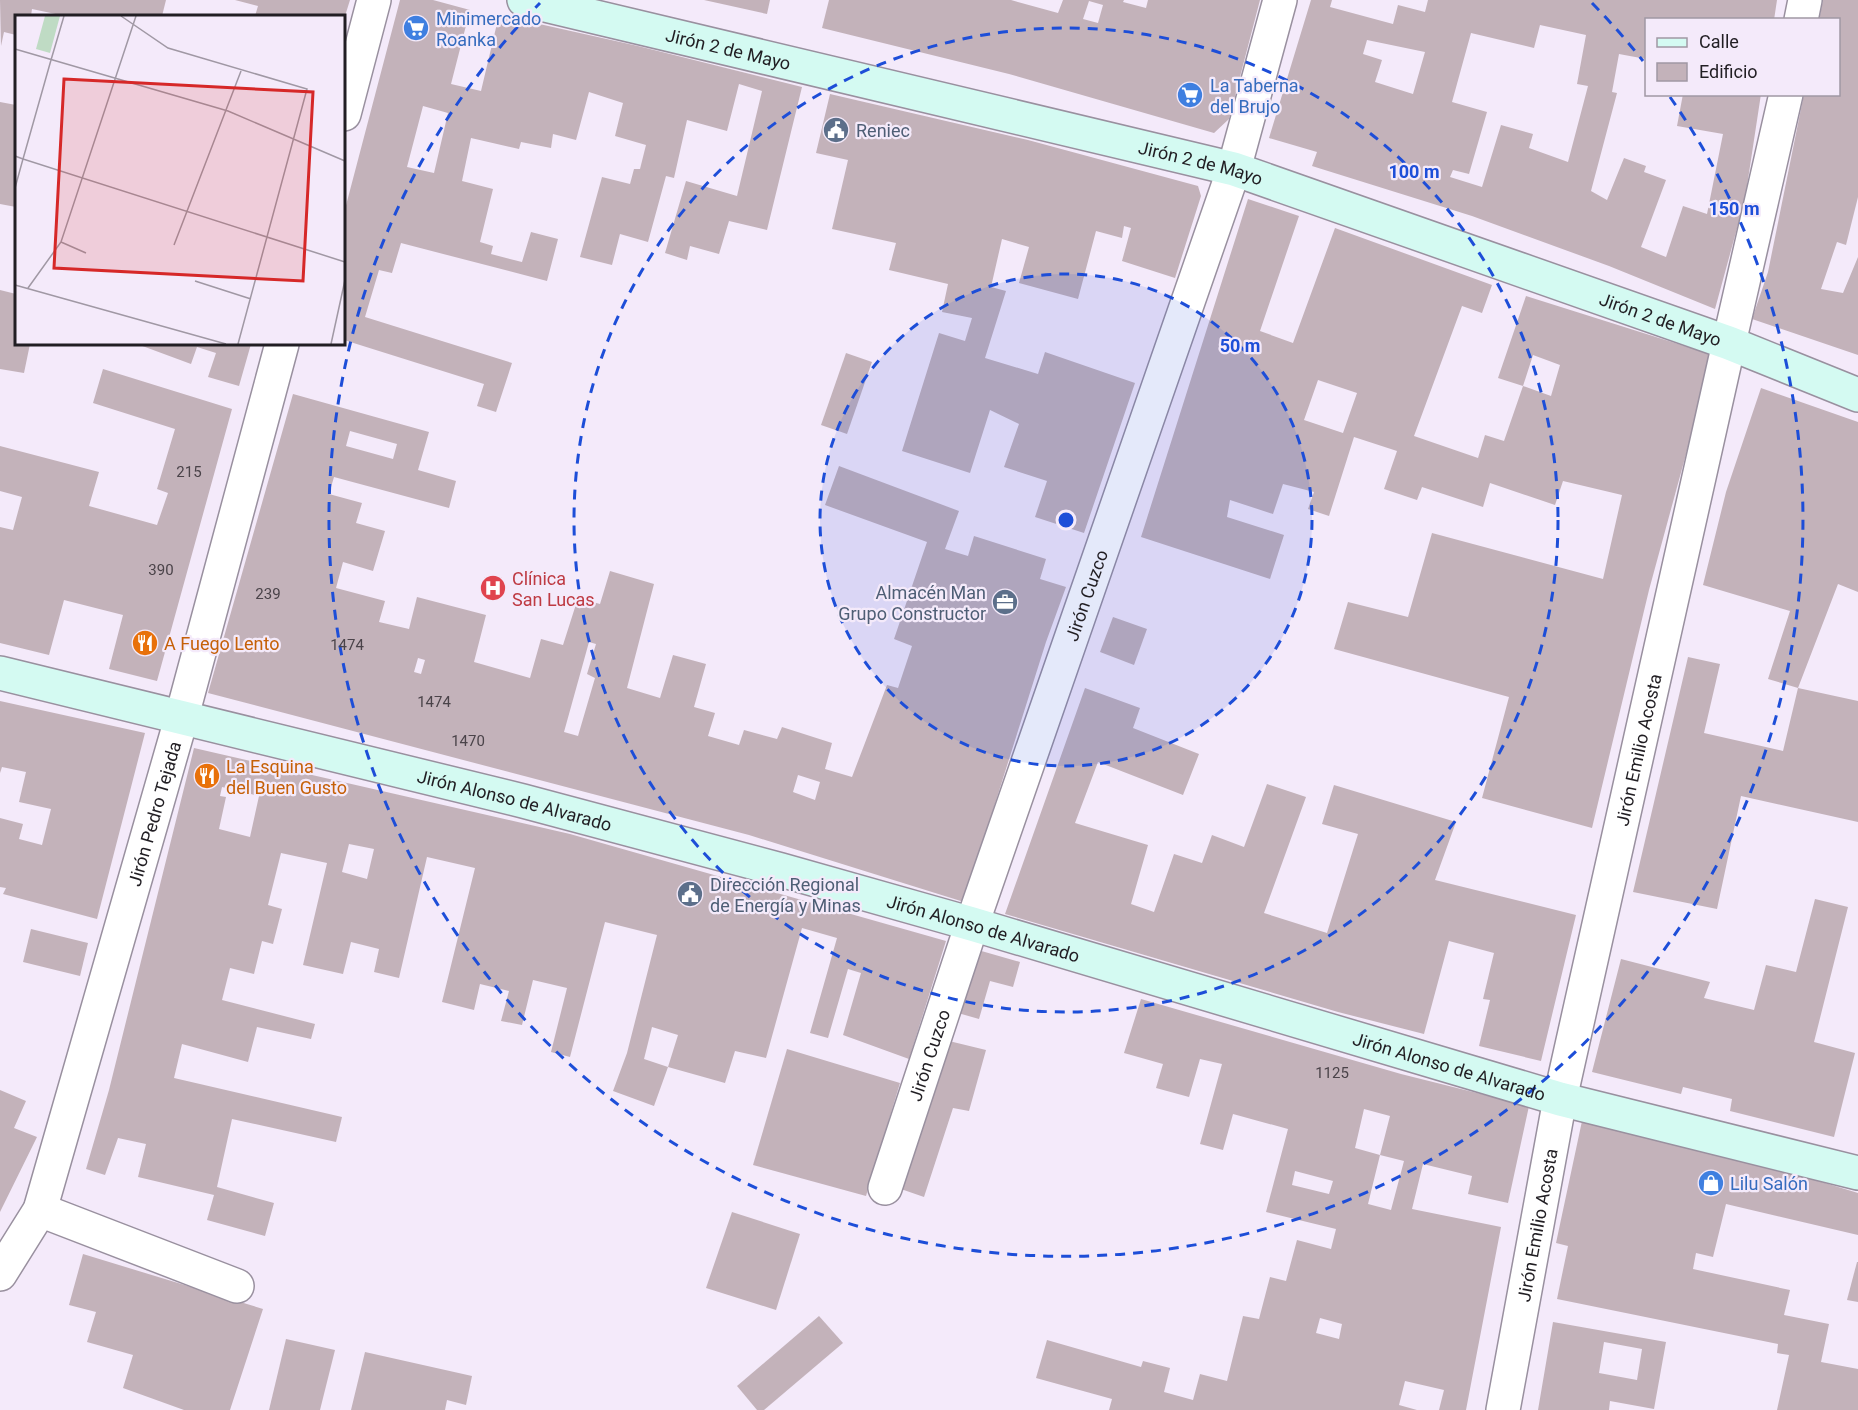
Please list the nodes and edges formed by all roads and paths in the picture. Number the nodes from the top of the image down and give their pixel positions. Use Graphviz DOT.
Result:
graph roads {
  1 [pos="374,0"];
  2 [pos="524,0"];
  3 [pos="1281,0"];
  4 [pos="1805,0"];
  5 [pos="1801,18"];
  6 [pos="1786,96"];
  7 [pos="345,110"];
  8 [pos="1234,169"];
  9 [pos="1729,343"];
  10 [pos="282,345"];
  11 [pos="1858,395"];
  12 [pos="0,673"];
  13 [pos="182,716"];
  14 [pos="972,924"];
  15 [pos="1560,1099"];
  16 [pos="1858,1173"];
  17 [pos="885,1188"];
  18 [pos="40,1210"];
  19 [pos="0,1274"];
  20 [pos="237,1287"];
  21 [pos="1503,1410"];
  1 -- 7 [label="street"];
  2 -- 8 [label="main road, Jirón 2 de Mayo"];
  3 -- 8 [label="street, Jirón Cuzco"];
  4 -- 5 [label="street"];
  6 -- 9 [label="street, Jirón Emilio Acosta"];
  8 -- 9 [label="main road, Jirón 2 de Mayo"];
  8 -- 14 [label="street, Jirón Cuzco"];
  9 -- 11 [label="main road, Jirón 2 de Mayo"];
  9 -- 15 [label="street, Jirón Emilio Acosta"];
  10 -- 13 [label="street, Jirón Pedro Tejada"];
  12 -- 13 [label="main road, Jirón Alonso de Alvarado"];
  13 -- 14 [label="main road, Jirón Alonso de Alvarado"];
  13 -- 18 [label="street, Jirón Pedro Tejada"];
  14 -- 15 [label="main road, Jirón Alonso de Alvarado"];
  14 -- 17 [label="street, Jirón Cuzco"];
  15 -- 16 [label="main road, Jirón Alonso de Alvarado"];
  15 -- 21 [label="street, Jirón Emilio Acosta"];
  18 -- 19 [label="street, Jirón Pedro Tejada"];
  18 -- 20 [label="street"];
}
